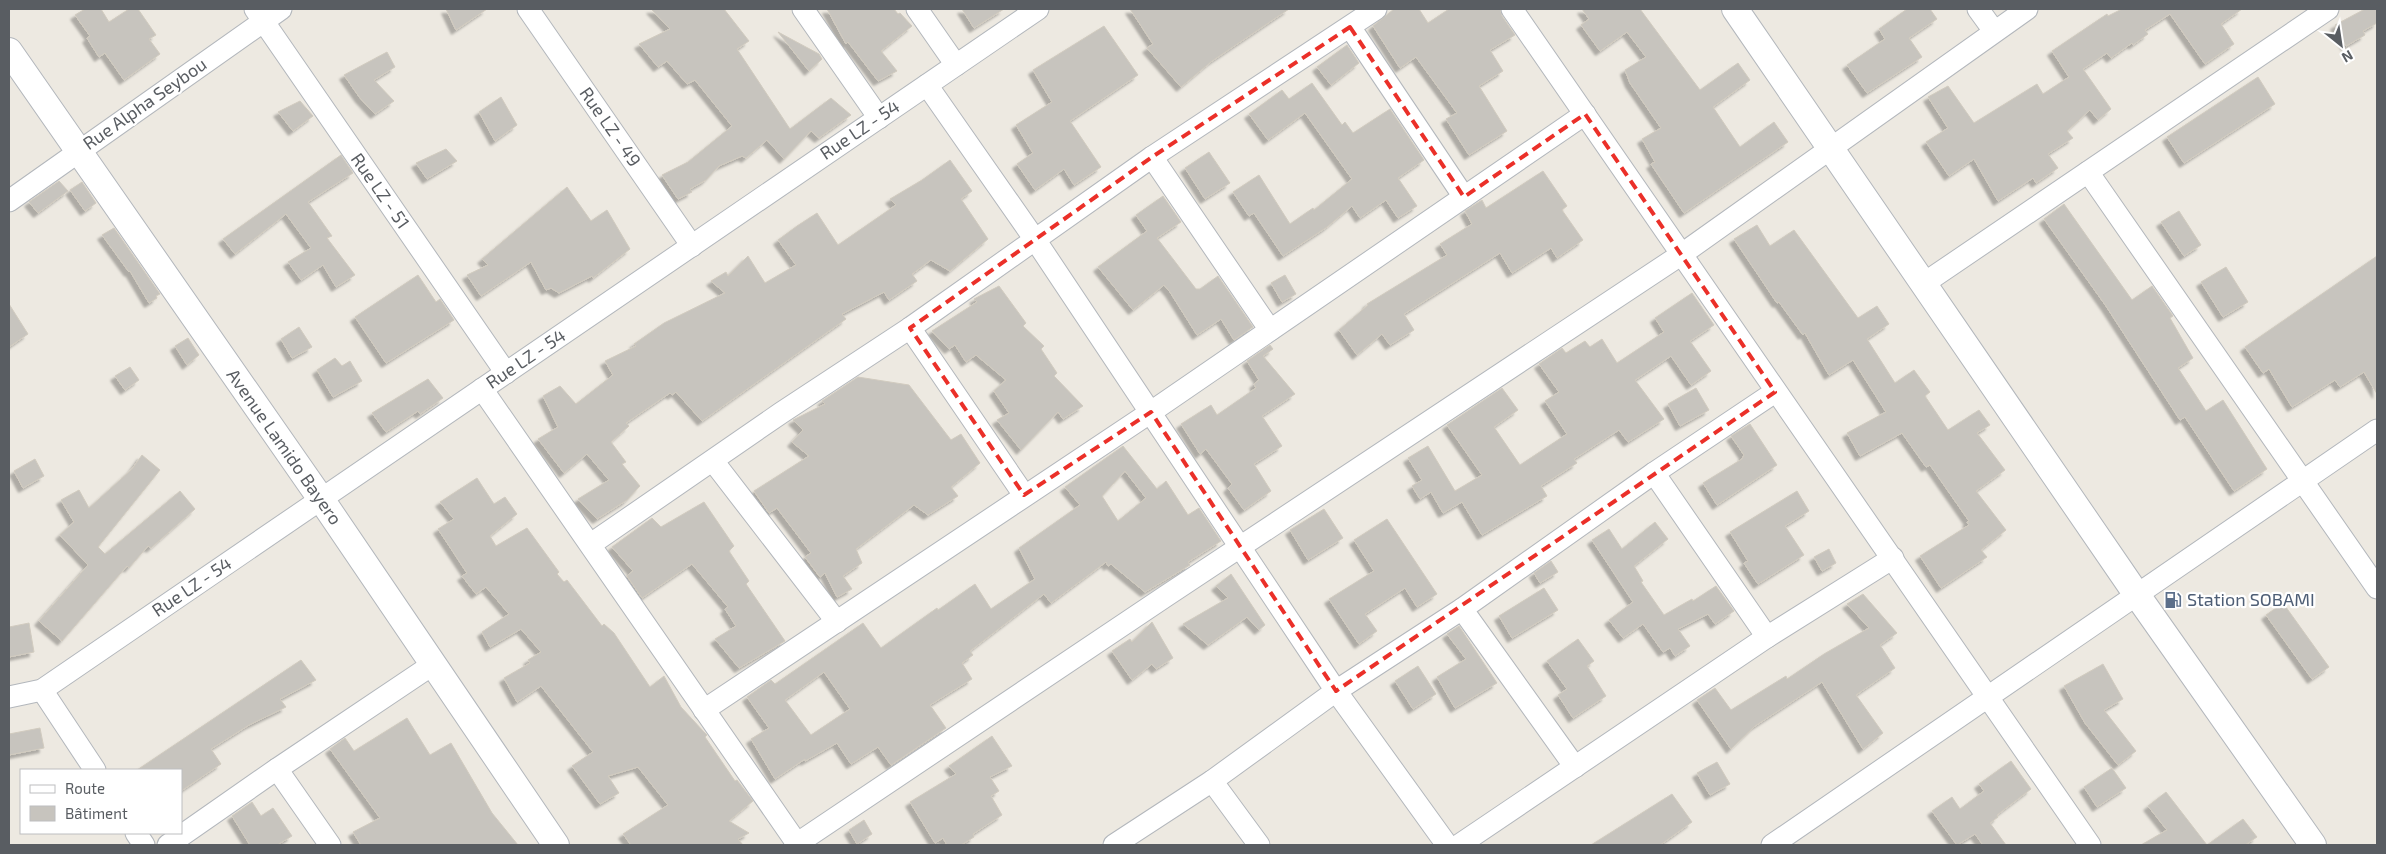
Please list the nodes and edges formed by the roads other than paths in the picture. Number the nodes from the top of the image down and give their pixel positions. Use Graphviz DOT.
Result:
graph roads {
  1 [pos="281,9"];
  2 [pos="528,9"];
  3 [pos="803,9"];
  4 [pos="917,9"];
  5 [pos="1038,9"];
  6 [pos="1376,9"];
  7 [pos="1512,9"];
  8 [pos="1734,9"];
  9 [pos="1978,9"];
  10 [pos="2027,9"];
  11 [pos="2328,9"];
  12 [pos="259,15"];
  13 [pos="1350,26"];
  14 [pos="1994,31"];
  15 [pos="9,51"];
  16 [pos="956,65"];
  17 [pos="927,85"];
  18 [pos="1585,114"];
  19 [pos="879,118"];
  20 [pos="1830,147"];
  21 [pos="78,151"];
  22 [pos="1152,157"];
  23 [pos="2088,172"];
  24 [pos="1464,197"];
  25 [pos="9,201"];
  26 [pos="1036,241"];
  27 [pos="692,246"];
  28 [pos="1682,254"];
  29 [pos="1923,284"];
  30 [pos="910,328"];
  31 [pos="1270,330"];
  32 [pos="506,373"];
  33 [pos="482,389"];
  34 [pos="1776,392"];
  35 [pos="1150,412"];
  36 [pos="2377,430"];
  37 [pos="713,461"];
  38 [pos="1654,474"];
  39 [pos="2304,480"];
  40 [pos="1024,495"];
  41 [pos="321,500"];
  42 [pos="591,544"];
  43 [pos="1239,548"];
  44 [pos="1893,558"];
  45 [pos="2377,588"];
  46 [pos="2137,595"];
  47 [pos="1462,609"];
  48 [pos="837,622"];
  49 [pos="1767,637"];
  50 [pos="432,665"];
  51 [pos="42,690"];
  52 [pos="1336,691"];
  53 [pos="9,697"];
  54 [pos="1988,697"];
  55 [pos="704,710"];
  56 [pos="1575,767"];
  57 [pos="94,769"];
  58 [pos="277,769"];
  59 [pos="1212,781"];
  60 [pos="137,834"];
  61 [pos="144,845"];
  62 [pos="168,845"];
  63 [pos="330,845"];
  64 [pos="556,845"];
  65 [pos="796,845"];
  66 [pos="1114,845"];
  67 [pos="1259,845"];
  68 [pos="1446,845"];
  69 [pos="1460,845"];
  70 [pos="1772,845"];
  71 [pos="2090,845"];
  72 [pos="2313,845"];
  1 -- 12 [label="street, Rue Alpha Seybou"];
  2 -- 27 [label="street, Rue LZ - 49"];
  3 -- 19 [label="street"];
  4 -- 16 [label="street"];
  5 -- 16 [label="street, Rue LZ - 54"];
  6 -- 13 [label="street"];
  7 -- 18 [label="street"];
  8 -- 20 [label="street"];
  9 -- 14 [label="street"];
  10 -- 14 [label="street"];
  11 -- 23 [label="street"];
  12 -- 21 [label="street, Rue Alpha Seybou"];
  12 -- 32 [label="street, Rue LZ - 51"];
  13 -- 22 [label="street"];
  13 -- 24 [label="street"];
  14 -- 20 [label="street"];
  15 -- 21 [label="street, Avenue Lamido Bayero"];
  16 -- 17 [label="street, Rue LZ - 54"];
  17 -- 19 [label="street, Rue LZ - 54"];
  17 -- 26 [label="street"];
  18 -- 24 [label="street"];
  18 -- 28 [label="street"];
  19 -- 27 [label="street, Rue LZ - 54"];
  20 -- 28 [label="street"];
  20 -- 29 [label="street"];
  21 -- 25 [label="street, Rue Alpha Seybou"];
  21 -- 41 [label="street, Avenue Lamido Bayero"];
  22 -- 26 [label="street"];
  22 -- 31 [label="street"];
  23 -- 29 [label="street"];
  23 -- 39 [label="street"];
  24 -- 31 [label="street"];
  26 -- 30 [label="street"];
  26 -- 35 [label="street"];
  27 -- 32 [label="street, Rue LZ - 54"];
  28 -- 34 [label="street"];
  28 -- 43 [label="street"];
  29 -- 46 [label="street"];
  30 -- 37 [label="street"];
  30 -- 40 [label="street"];
  31 -- 35 [label="street"];
  32 -- 33 [label="street, Rue LZ - 54"];
  33 -- 41 [label="street, Rue LZ - 54"];
  33 -- 42 [label="street"];
  34 -- 38 [label="street"];
  34 -- 44 [label="street"];
  35 -- 40 [label="street"];
  35 -- 43 [label="street"];
  36 -- 39 [label="street"];
  37 -- 42 [label="street"];
  37 -- 48 [label="street"];
  38 -- 47 [label="street"];
  38 -- 49 [label="street"];
  39 -- 45 [label="street"];
  39 -- 46 [label="street"];
  40 -- 48 [label="street"];
  41 -- 50 [label="street, Avenue Lamido Bayero"];
  41 -- 51 [label="street, Rue LZ - 54"];
  42 -- 55 [label="street"];
  43 -- 52 [label="street"];
  43 -- 65 [label="street"];
  44 -- 49 [label="street"];
  44 -- 54 [label="street"];
  46 -- 54 [label="street"];
  46 -- 72 [label="street"];
  47 -- 52 [label="street"];
  47 -- 56 [label="street"];
  48 -- 55 [label="street"];
  49 -- 56 [label="street"];
  50 -- 58 [label="street"];
  50 -- 64 [label="street, Avenue Lamido Bayero"];
  51 -- 53 [label="street, Rue LZ - 54"];
  51 -- 57 [label="street"];
  52 -- 59 [label="street"];
  52 -- 68 [label="street"];
  54 -- 70 [label="street"];
  54 -- 71 [label="street"];
  55 -- 65 [label="street"];
  56 -- 69 [label="street"];
  58 -- 62 [label="street"];
  58 -- 63 [label="street"];
  59 -- 66 [label="street"];
  59 -- 67 [label="street"];
  60 -- 61 [label="street"];
}
